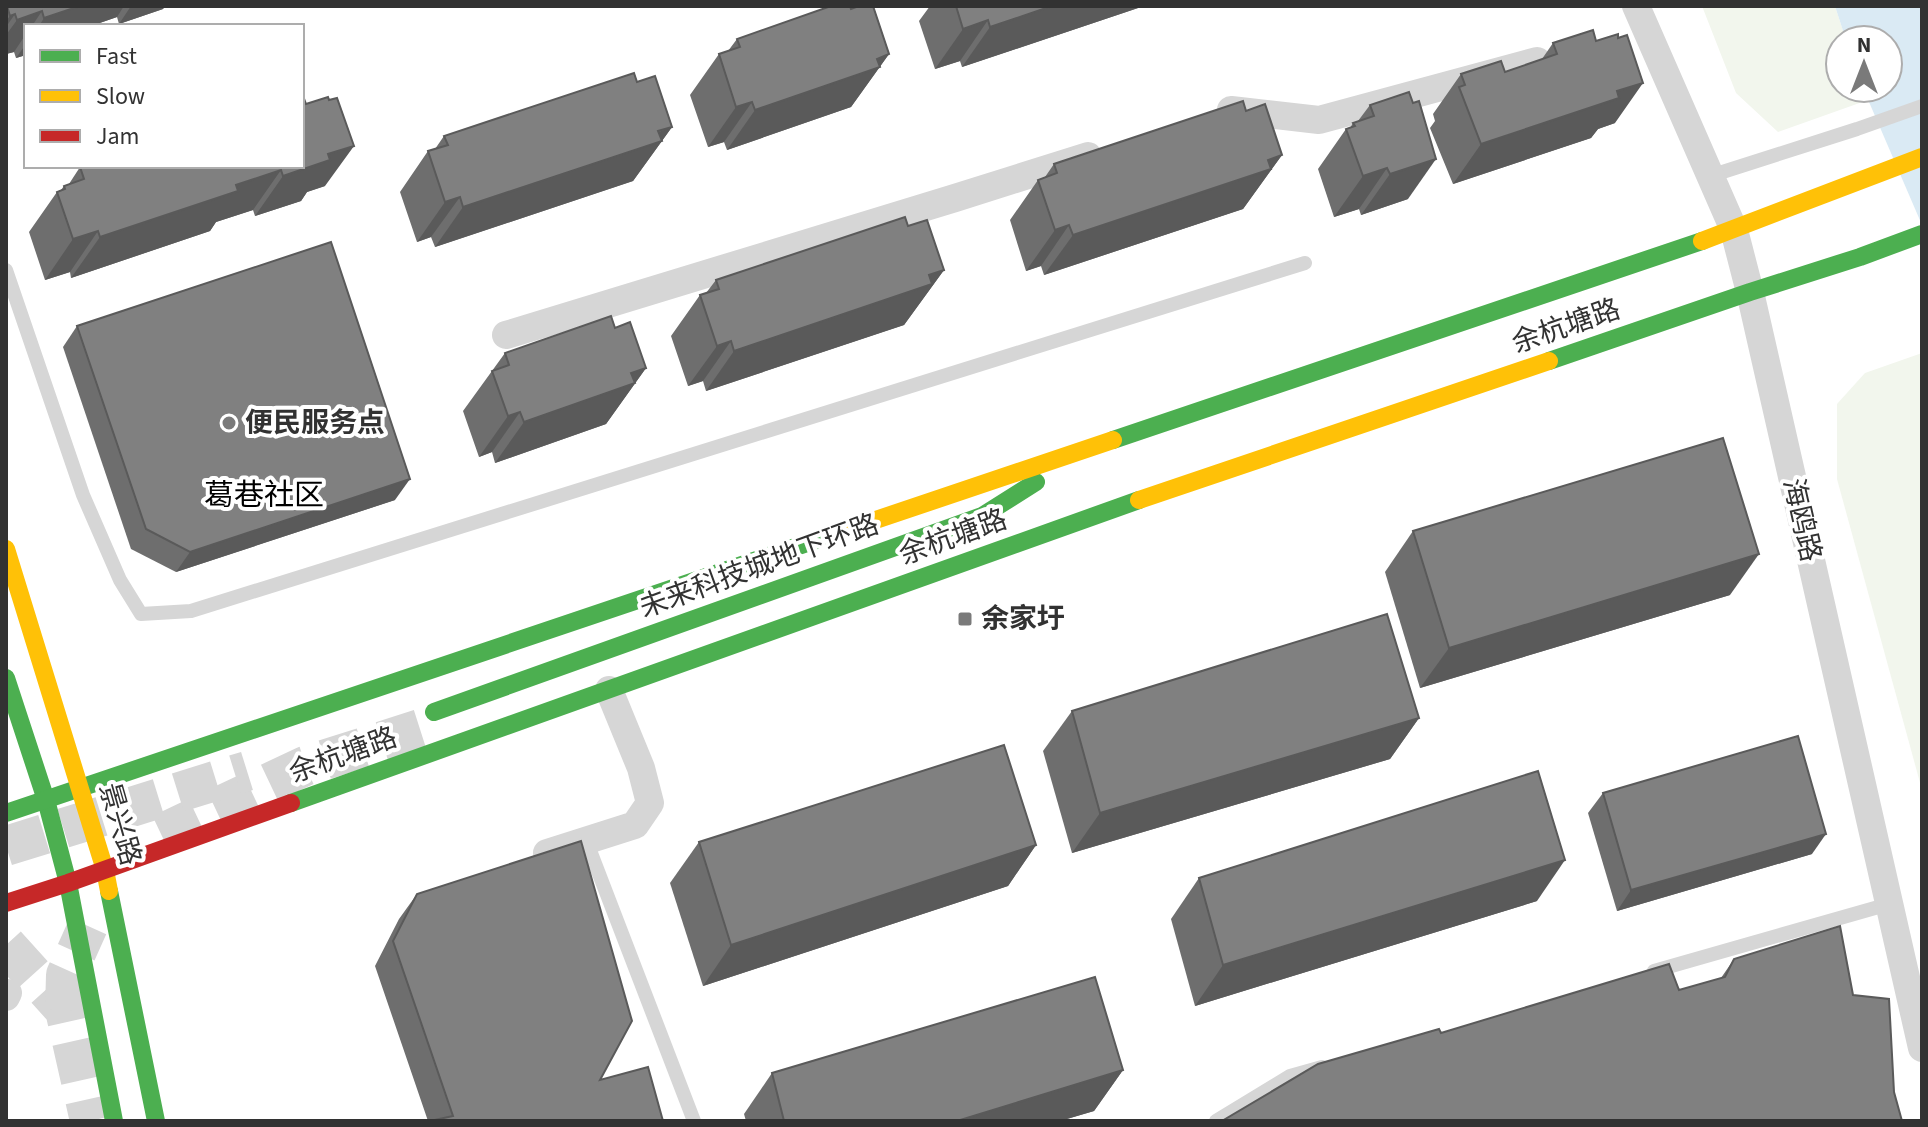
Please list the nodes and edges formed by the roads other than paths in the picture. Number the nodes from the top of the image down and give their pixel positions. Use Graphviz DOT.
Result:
graph roads {
  1 [pos="1636,6"];
  2 [pos="1537,61"];
  3 [pos="1922,106"];
  4 [pos="1203,119"];
  5 [pos="1115,147"];
  6 [pos="1922,157"];
  7 [pos="1710,176"];
  8 [pos="1734,230"];
  9 [pos="1922,234"];
  10 [pos="1305,263"];
  11 [pos="6,270"];
  12 [pos="1750,292"];
  13 [pos="506,335"];
  14 [pos="1090,447"];
  15 [pos="1114,509"];
  16 [pos="1026,522"];
  17 [pos="997,527"];
  18 [pos="6,549"];
  19 [pos="6,678"];
  20 [pos="609,690"];
  21 [pos="81,788"];
  22 [pos="46,800"];
  23 [pos="6,813"];
  24 [pos="586,840"];
  25 [pos="527,860"];
  26 [pos="105,870"];
  27 [pos="68,883"];
  28 [pos="6,903"];
  29 [pos="1889,904"];
  30 [pos="1640,975"];
  31 [pos="1922,1048"];
  32 [pos="1336,1063"];
  33 [pos="114,1121"];
  34 [pos="156,1121"];
  35 [pos="694,1121"];
  36 [pos="1216,1121"];
  1 -- 7 [label="street, 海鸥路"];
  2 -- 4 [label="street"];
  3 -- 7 [label="lane"];
  5 -- 13 [label="street"];
  6 -- 8 [label="main road, 余杭塘路"];
  7 -- 8 [label="street, 海鸥路"];
  8 -- 12 [label="street, 海鸥路"];
  8 -- 14 [label="main road, 余杭塘路"];
  9 -- 12 [label="main road, 余杭塘路"];
  10 -- 11 [label="lane"];
  12 -- 15 [label="main road, 余杭塘路"];
  12 -- 29 [label="street, 海鸥路"];
  14 -- 17 [label="main road, 未来科技城地下环路"];
  14 -- 21 [label="main road, 余杭塘路"];
  15 -- 16 [label="main road"];
  15 -- 20 [label="main road, 余杭塘路"];
  18 -- 21 [label="main road, 景兴路"];
  19 -- 22 [label="main road"];
  20 -- 24 [label="street"];
  20 -- 26 [label="main road, 余杭塘路"];
  21 -- 22 [label="main road, 余杭塘路"];
  21 -- 26 [label="main road, 景兴路"];
  22 -- 23 [label="main road, 余杭塘路"];
  22 -- 27 [label="main road"];
  24 -- 25 [label="street"];
  24 -- 35 [label="lane"];
  26 -- 27 [label="main road, 余杭塘路"];
  26 -- 34 [label="main road, 景兴路"];
  27 -- 28 [label="main road, 余杭塘路"];
  27 -- 33 [label="main road"];
  29 -- 30 [label="lane"];
  29 -- 31 [label="street, 海鸥路"];
  32 -- 36 [label="lane"];
}
